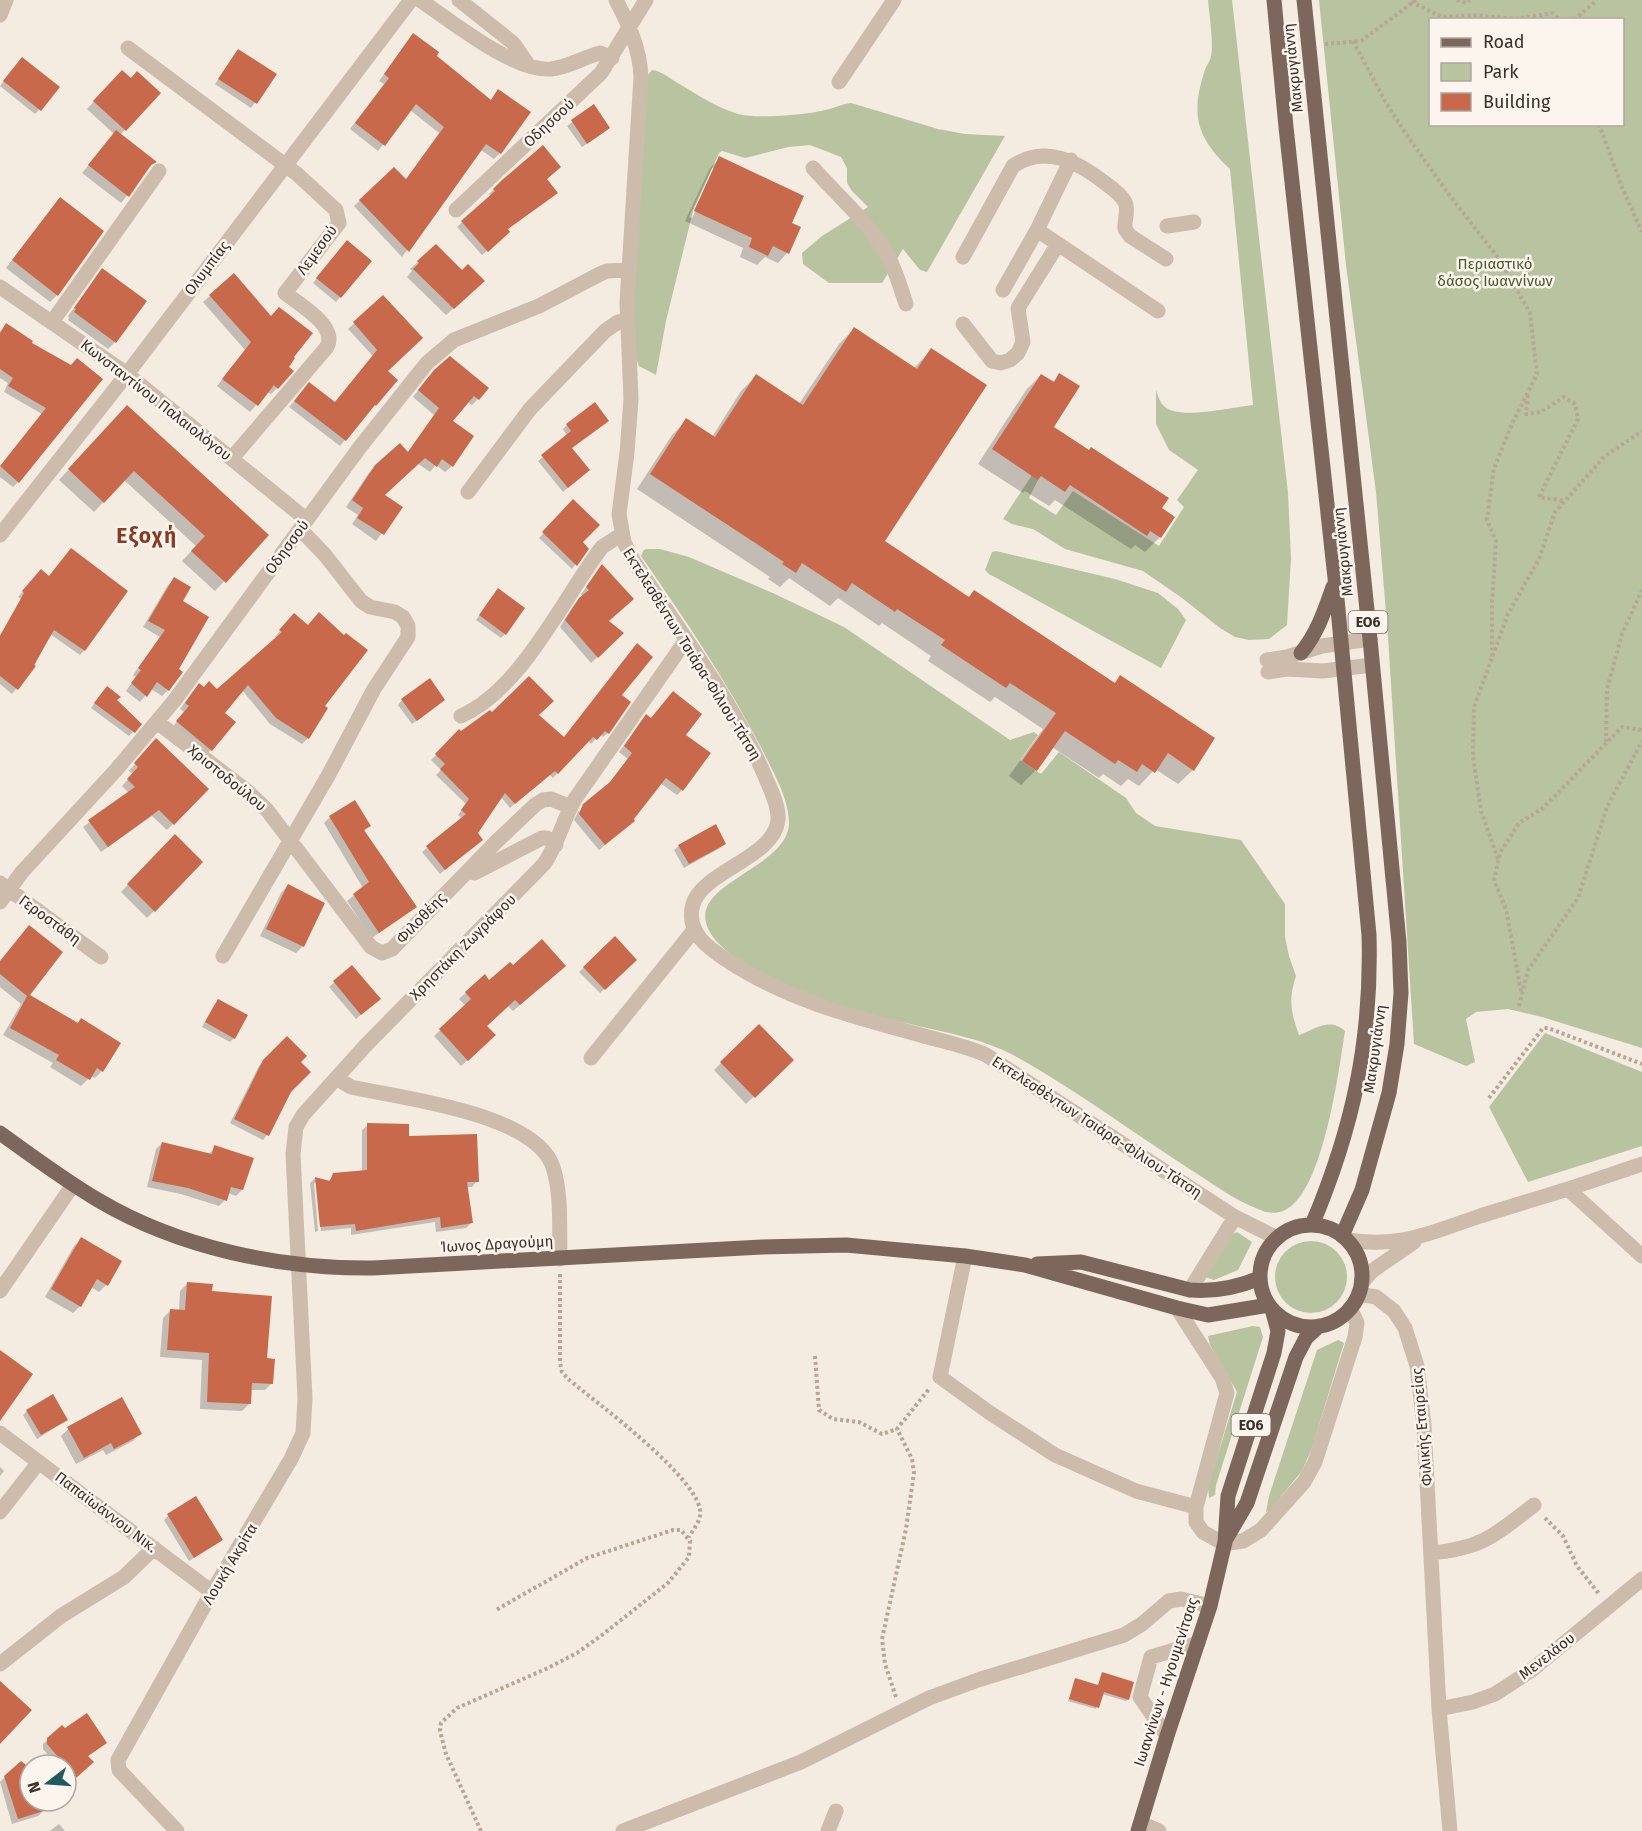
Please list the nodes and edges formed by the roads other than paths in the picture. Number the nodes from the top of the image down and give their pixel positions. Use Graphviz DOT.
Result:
graph roads {
  1 [pos="6,0"];
  2 [pos="411,0"];
  3 [pos="420,0"];
  4 [pos="459,0"];
  5 [pos="616,0"];
  6 [pos="645,0"];
  7 [pos="894,0"];
  8 [pos="1274,0"];
  9 [pos="1304,0"];
  10 [pos="0,15"];
  11 [pos="629,25"];
  12 [pos="128,48"];
  13 [pos="612,58"];
  14 [pos="529,66"];
  15 [pos="839,82"];
  16 [pos="1071,160"];
  17 [pos="285,164"];
  18 [pos="813,168"];
  19 [pos="159,171"];
  20 [pos="456,210"];
  21 [pos="1194,222"];
  22 [pos="1167,226"];
  23 [pos="1037,230"];
  24 [pos="1058,244"];
  25 [pos="963,257"];
  26 [pos="1166,259"];
  27 [pos="628,270"];
  28 [pos="0,287"];
  29 [pos="1003,290"];
  30 [pos="906,304"];
  31 [pos="1158,311"];
  32 [pos="627,320"];
  33 [pos="52,322"];
  34 [pos="963,324"];
  35 [pos="127,374"];
  36 [pos="232,458"];
  37 [pos="468,492"];
  38 [pos="303,525"];
  39 [pos="622,534"];
  40 [pos="0,535"];
  41 [pos="1335,578"];
  42 [pos="1370,639"];
  43 [pos="686,640"];
  44 [pos="1341,643"];
  45 [pos="1301,653"];
  46 [pos="1372,665"];
  47 [pos="1344,668"];
  48 [pos="461,716"];
  49 [pos="157,722"];
  50 [pos="570,807"];
  51 [pos="291,840"];
  52 [pos="556,844"];
  53 [pos="468,871"];
  54 [pos="3,892"];
  55 [pos="694,930"];
  56 [pos="223,956"];
  57 [pos="101,957"];
  58 [pos="591,1058"];
  59 [pos="336,1078"];
  60 [pos="0,1134"];
  61 [pos="1642,1164"];
  62 [pos="73,1185"];
  63 [pos="1568,1189"];
  64 [pos="1235,1216"];
  65 [pos="1312,1225"];
  66 [pos="1277,1238"];
  67 [pos="1344,1238"];
  68 [pos="1419,1238"];
  69 [pos="965,1256"];
  70 [pos="1642,1256"];
  71 [pos="560,1258"];
  72 [pos="297,1263"];
  73 [pos="1025,1265"];
  74 [pos="1260,1278"];
  75 [pos="1190,1290"];
  76 [pos="0,1292"];
  77 [pos="1356,1296"];
  78 [pos="1271,1307"];
  79 [pos="1177,1308"];
  80 [pos="1319,1326"];
  81 [pos="0,1433"];
  82 [pos="39,1462"];
  83 [pos="1534,1505"];
  84 [pos="1196,1507"];
  85 [pos="0,1512"];
  86 [pos="1225,1542"];
  87 [pos="154,1548"];
  88 [pos="1431,1553"];
  89 [pos="1642,1579"];
  90 [pos="212,1592"];
  91 [pos="1210,1606"];
  92 [pos="1198,1643"];
  93 [pos="0,1664"];
  94 [pos="1439,1710"];
  95 [pos="1167,1736"];
  96 [pos="836,1811"];
  97 [pos="1140,1827"];
  98 [pos="177,1831"];
  99 [pos="624,1831"];
  100 [pos="828,1831"];
  101 [pos="1159,1831"];
  102 [pos="1450,1831"];
  1 -- 10 [label="street"];
  2 -- 17 [label="street, Ολυμπίας"];
  3 -- 14 [label="street"];
  4 -- 14 [label="street"];
  5 -- 11 [label="street, Εκτελεσθέντων Τσιάρα-Φίλιου-Τάτση"];
  6 -- 11 [label="street, Οδησσού"];
  7 -- 15 [label="street"];
  8 -- 41 [label="main road, Μακρυγιάννη / ΕΟ6"];
  9 -- 42 [label="main road, Μακρυγιάννη / ΕΟ6"];
  11 -- 13 [label="street, Οδησσού"];
  11 -- 27 [label="street, Εκτελεσθέντων Τσιάρα-Φίλιου-Τάτση"];
  12 -- 17 [label="street, Λεμεσού"];
  13 -- 14 [label="street"];
  13 -- 20 [label="street, Οδησσού"];
  16 -- 23 [label="street"];
  16 -- 25 [label="street"];
  16 -- 26 [label="street"];
  17 -- 35 [label="street, Ολυμπίας"];
  17 -- 36 [label="street, Λεμεσού"];
  18 -- 30 [label="street"];
  19 -- 33 [label="street"];
  21 -- 22 [label="street"];
  23 -- 24 [label="street"];
  23 -- 29 [label="street"];
  24 -- 31 [label="street"];
  24 -- 34 [label="street"];
  27 -- 32 [label="street, Εκτελεσθέντων Τσιάρα-Φίλιου-Τάτση"];
  27 -- 38 [label="street, Οδησσού"];
  28 -- 33 [label="street, Κωνσταντίνου Παλαιολόγου"];
  32 -- 37 [label="street"];
  32 -- 39 [label="street, Εκτελεσθέντων Τσιάρα-Φίλιου-Τάτση"];
  33 -- 35 [label="street, Κωνσταντίνου Παλαιολόγου"];
  35 -- 36 [label="street, Κωνσταντίνου Παλαιολόγου"];
  35 -- 40 [label="street, Ολυμπίας"];
  36 -- 38 [label="street, Κωνσταντίνου Παλαιολόγου"];
  38 -- 49 [label="street, Οδησσού"];
  38 -- 51 [label="street, Κωνσταντίνου Παλαιολόγου"];
  39 -- 43 [label="street, Εκτελεσθέντων Τσιάρα-Φίλιου-Τάτση"];
  39 -- 48 [label="street"];
  41 -- 44 [label="main road, Μακρυγιάννη / ΕΟ6"];
  41 -- 45 [label="main road"];
  42 -- 44 [label="street"];
  42 -- 46 [label="main road, Μακρυγιάννη / ΕΟ6"];
  43 -- 50 [label="street, Χρηστάκη Ζωγράφου"];
  43 -- 55 [label="street, Εκτελεσθέντων Τσιάρα-Φίλιου-Τάτση"];
  44 -- 45 [label="street"];
  44 -- 47 [label="main road, Μακρυγιάννη / ΕΟ6"];
  45 -- 47 [label="street"];
  46 -- 47 [label="street"];
  46 -- 67 [label="main road, Μακρυγιάννη / ΕΟ6"];
  47 -- 65 [label="main road, Μακρυγιάννη / ΕΟ6"];
  49 -- 51 [label="street, Χριστοδούλου"];
  49 -- 54 [label="street, Οδησσού"];
  50 -- 52 [label="street, Χρηστάκη Ζωγράφου"];
  50 -- 53 [label="street, Φιλοθέης"];
  51 -- 53 [label="street, Φιλοθέης"];
  51 -- 56 [label="street"];
  52 -- 53 [label="street"];
  52 -- 59 [label="street, Χρηστάκη Ζωγράφου"];
  54 -- 57 [label="street, Γεροστάθη"];
  55 -- 58 [label="street"];
  55 -- 64 [label="street, Εκτελεσθέντων Τσιάρα-Φίλιου-Τάτση"];
  59 -- 71 [label="street"];
  59 -- 72 [label="street, Χρηστάκη Ζωγράφου"];
  60 -- 62 [label="main road, Ίωνος Δραγούμη"];
  61 -- 63 [label="street"];
  62 -- 72 [label="main road, Ίωνος Δραγούμη"];
  62 -- 76 [label="street"];
  63 -- 68 [label="street"];
  63 -- 70 [label="street"];
  64 -- 66 [label="street, Εκτελεσθέντων Τσιάρα-Φίλιου-Τάτση"];
  64 -- 75 [label="street"];
  65 -- 66 [label="main road"];
  65 -- 67 [label="main road"];
  66 -- 74 [label="main road"];
  67 -- 68 [label="street"];
  67 -- 77 [label="main road"];
  68 -- 77 [label="street"];
  69 -- 71 [label="main road, Ίωνος Δραγούμη"];
  69 -- 73 [label="main road, Ίωνος Δραγούμη"];
  69 -- 84 [label="street"];
  71 -- 72 [label="main road, Ίωνος Δραγούμη"];
  72 -- 90 [label="street, Λουκή Ακρίτα"];
  73 -- 75 [label="main road"];
  73 -- 79 [label="main road"];
  74 -- 75 [label="main road"];
  74 -- 78 [label="main road, ΕΟ6"];
  77 -- 80 [label="main road, ΕΟ6"];
  77 -- 86 [label="street"];
  77 -- 88 [label="street, Φιλικής Εταιρείας"];
  78 -- 79 [label="main road"];
  78 -- 80 [label="main road"];
  78 -- 86 [label="main road, Ιωαννίνων - Ηγουμενίτσας / ΕΟ6"];
  79 -- 84 [label="street"];
  80 -- 86 [label="main road, Ιωαννίνων - Ηγουμενίτσας / ΕΟ6"];
  81 -- 82 [label="street, Παπαϊωάννου Νικ."];
  82 -- 85 [label="street"];
  82 -- 87 [label="street, Παπαϊωάννου Νικ."];
  83 -- 88 [label="street"];
  84 -- 86 [label="street"];
  86 -- 91 [label="main road, Ιωαννίνων - Ηγουμενίτσας / ΕΟ6"];
  87 -- 90 [label="street, Παπαϊωάννου Νικ."];
  87 -- 93 [label="street"];
  88 -- 94 [label="street, Φιλικής Εταιρείας"];
  89 -- 94 [label="street, Μενελάου"];
  90 -- 98 [label="street, Λουκή Ακρίτα"];
  91 -- 92 [label="main road, Ιωαννίνων - Ηγουμενίτσας / ΕΟ6"];
  91 -- 99 [label="street"];
  92 -- 95 [label="main road, Ιωαννίνων - Ηγουμενίτσας / ΕΟ6"];
  92 -- 95 [label="street"];
  94 -- 102 [label="street, Φιλικής Εταιρείας"];
  95 -- 97 [label="main road, Ιωαννίνων - Ηγουμενίτσας / ΕΟ6"];
  96 -- 100 [label="street"];
  97 -- 101 [label="street"];
}
